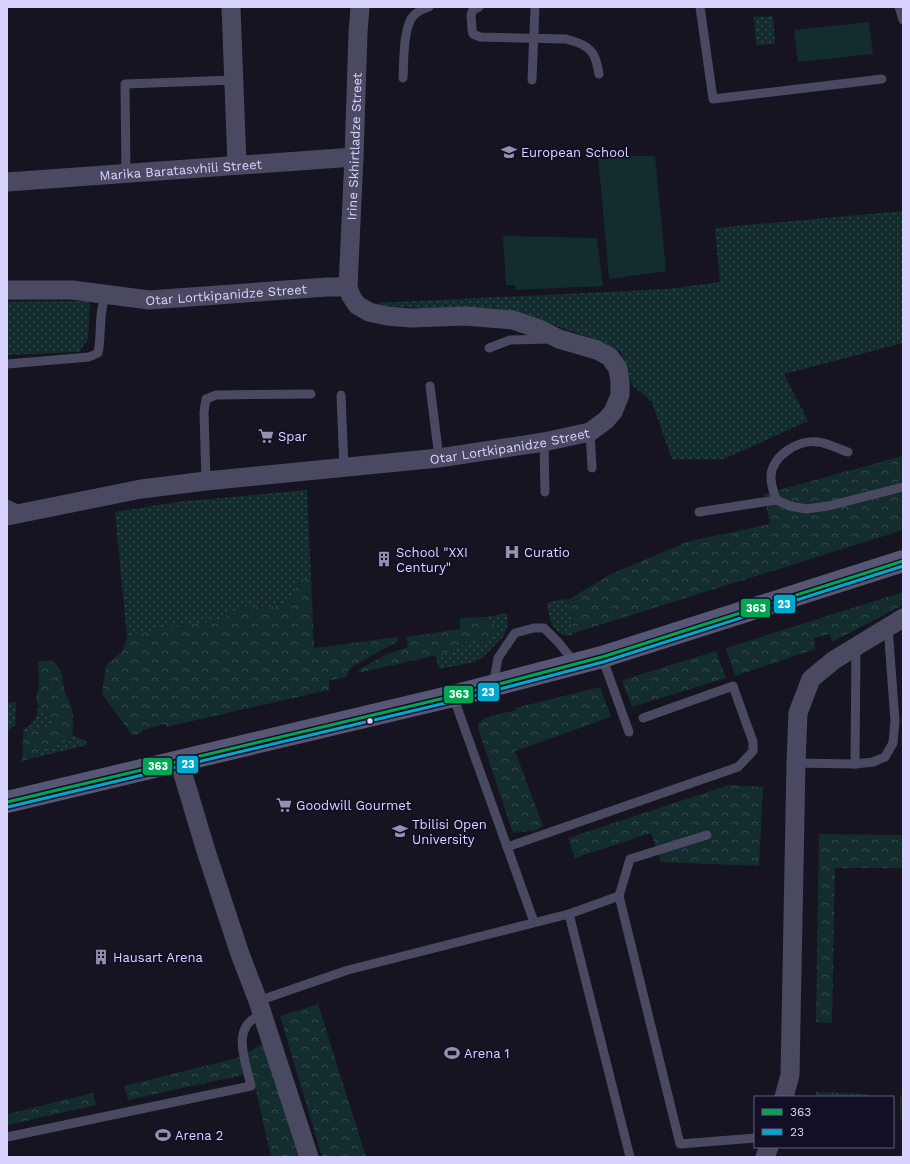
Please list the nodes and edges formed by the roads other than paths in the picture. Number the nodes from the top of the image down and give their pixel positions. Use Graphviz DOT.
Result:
graph roads {
  1 [pos="231,7"];
  2 [pos="360,7"];
  3 [pos="429,7"];
  4 [pos="479,7"];
  5 [pos="526,7"];
  6 [pos="535,7"];
  7 [pos="700,7"];
  8 [pos="534,38"];
  9 [pos="599,74"];
  10 [pos="403,78"];
  11 [pos="882,79"];
  12 [pos="234,80"];
  13 [pos="532,80"];
  14 [pos="354,158"];
  15 [pos="237,165"];
  16 [pos="126,174"];
  17 [pos="7,182"];
  18 [pos="348,287"];
  19 [pos="7,290"];
  20 [pos="106,294"];
  21 [pos="559,339"];
  22 [pos="489,348"];
  23 [pos="7,364"];
  24 [pos="430,386"];
  25 [pos="311,394"];
  26 [pos="341,395"];
  27 [pos="590,432"];
  28 [pos="544,442"];
  29 [pos="848,452"];
  30 [pos="439,458"];
  31 [pos="344,468"];
  32 [pos="592,468"];
  33 [pos="206,481"];
  34 [pos="903,486"];
  35 [pos="545,492"];
  36 [pos="776,500"];
  37 [pos="7,504"];
  38 [pos="699,512"];
  39 [pos="15,514"];
  40 [pos="903,560"];
  41 [pos="896,623"];
  42 [pos="856,646"];
  43 [pos="602,657"];
  44 [pos="576,664"];
  45 [pos="493,686"];
  46 [pos="453,696"];
  47 [pos="643,718"];
  48 [pos="629,732"];
  49 [pos="179,761"];
  50 [pos="796,764"];
  51 [pos="855,764"];
  52 [pos="7,802"];
  53 [pos="707,835"];
  54 [pos="507,847"];
  55 [pos="619,896"];
  56 [pos="569,914"];
  57 [pos="534,922"];
  58 [pos="260,1008"];
  59 [pos="784,1096"];
  60 [pos="7,1137"];
  61 [pos="754,1138"];
  62 [pos="309,1157"];
  63 [pos="630,1157"];
  1 -- 12 [label="street"];
  2 -- 14 [label="street, Irine Skhirtladze Street"];
  3 -- 10 [label="lane"];
  4 -- 8 [label="lane"];
  5 -- 6 [label="lane"];
  6 -- 8 [label="lane"];
  7 -- 11 [label="lane"];
  8 -- 9 [label="lane"];
  8 -- 13 [label="lane"];
  12 -- 15 [label="street"];
  12 -- 16 [label="lane"];
  14 -- 15 [label="street, Marika Baratasvhili Street"];
  14 -- 18 [label="street, Irine Skhirtladze Street"];
  15 -- 16 [label="street, Marika Baratasvhili Street"];
  16 -- 17 [label="street, Marika Baratasvhili Street"];
  18 -- 20 [label="street, Otar Lortkipanidze Street"];
  18 -- 21 [label="street, Otar Lortkipanidze Street"];
  19 -- 20 [label="street, Otar Lortkipanidze Street"];
  20 -- 23 [label="lane"];
  21 -- 22 [label="lane"];
  21 -- 27 [label="street, Otar Lortkipanidze Street"];
  24 -- 30 [label="lane"];
  25 -- 33 [label="lane"];
  26 -- 31 [label="lane"];
  27 -- 28 [label="street, Otar Lortkipanidze Street"];
  27 -- 32 [label="lane"];
  28 -- 30 [label="street, Otar Lortkipanidze Street"];
  28 -- 35 [label="lane"];
  29 -- 36 [label="lane"];
  30 -- 31 [label="street, Otar Lortkipanidze Street"];
  31 -- 33 [label="street, Otar Lortkipanidze Street"];
  33 -- 39 [label="street, Otar Lortkipanidze Street"];
  34 -- 36 [label="lane"];
  36 -- 38 [label="lane"];
  37 -- 39 [label="lane"];
  40 -- 43 [label="main road"];
  41 -- 42 [label="street"];
  41 -- 51 [label="lane"];
  42 -- 50 [label="street"];
  42 -- 51 [label="lane"];
  43 -- 44 [label="main road"];
  43 -- 48 [label="lane"];
  44 -- 45 [label="main road"];
  44 -- 45 [label="lane"];
  45 -- 46 [label="main road"];
  46 -- 49 [label="main road"];
  46 -- 54 [label="lane"];
  47 -- 54 [label="lane"];
  49 -- 52 [label="main road"];
  49 -- 58 [label="street"];
  50 -- 51 [label="lane"];
  50 -- 59 [label="street"];
  53 -- 55 [label="lane"];
  54 -- 57 [label="lane"];
  55 -- 56 [label="lane"];
  55 -- 61 [label="lane"];
  56 -- 57 [label="lane"];
  56 -- 63 [label="lane"];
  57 -- 58 [label="lane"];
  58 -- 60 [label="lane"];
  58 -- 62 [label="street"];
}
